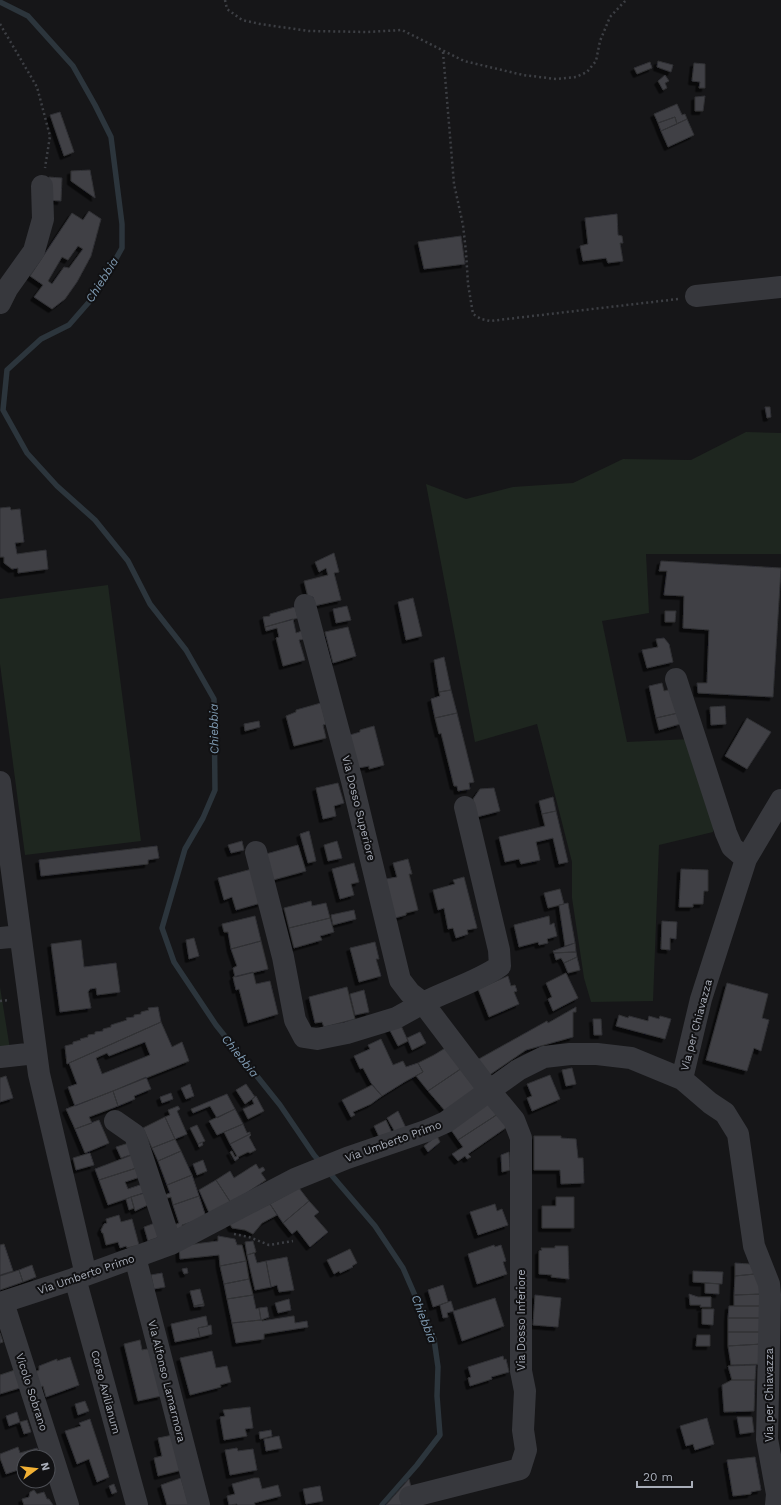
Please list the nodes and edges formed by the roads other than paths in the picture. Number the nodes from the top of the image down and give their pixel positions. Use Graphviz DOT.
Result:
graph roads {
  1 [pos="42,186"];
  2 [pos="781,287"];
  3 [pos="696,296"];
  4 [pos="0,303"];
  5 [pos="305,605"];
  6 [pos="676,679"];
  7 [pos="0,782"];
  8 [pos="781,800"];
  9 [pos="465,807"];
  10 [pos="256,852"];
  11 [pos="746,859"];
  12 [pos="10,937"];
  13 [pos="423,1003"];
  14 [pos="36,1053"];
  15 [pos="0,1057"];
  16 [pos="682,1079"];
  17 [pos="489,1090"];
  18 [pos="115,1121"];
  19 [pos="171,1244"];
  20 [pos="135,1257"];
  21 [pos="81,1276"];
  22 [pos="775,1281"];
  23 [pos="2,1302"];
  24 [pos="410,1497"];
  25 [pos="68,1505"];
  26 [pos="137,1505"];
  27 [pos="199,1505"];
  28 [pos="776,1505"];
  1 -- 4 [label="street"];
  2 -- 3 [label="street"];
  5 -- 13 [label="street, Via Dosso Superiore"];
  6 -- 11 [label="street"];
  7 -- 12 [label="street, Corso Avilianum"];
  8 -- 11 [label="street, Via per Chiavazza"];
  9 -- 13 [label="street"];
  10 -- 13 [label="street"];
  11 -- 16 [label="street, Via per Chiavazza"];
  12 -- 14 [label="street, Corso Avilianum"];
  13 -- 17 [label="street, Via Dosso Superiore"];
  14 -- 15 [label="street"];
  14 -- 21 [label="street, Corso Avilianum"];
  16 -- 17 [label="street, Via Umberto Primo"];
  16 -- 22 [label="street, Via per Chiavazza"];
  17 -- 19 [label="street, Via Umberto Primo"];
  17 -- 24 [label="street, Via Dosso Inferiore"];
  18 -- 19 [label="street"];
  19 -- 20 [label="street, Via Umberto Primo"];
  20 -- 21 [label="street, Via Umberto Primo"];
  20 -- 27 [label="street, Via Alfonso Lamarmora"];
  21 -- 23 [label="street, Via Umberto Primo"];
  21 -- 26 [label="street, Corso Avilianum"];
  22 -- 28 [label="street, Via per Chiavazza"];
  23 -- 25 [label="street, Vicolo Sobrano"];
}
